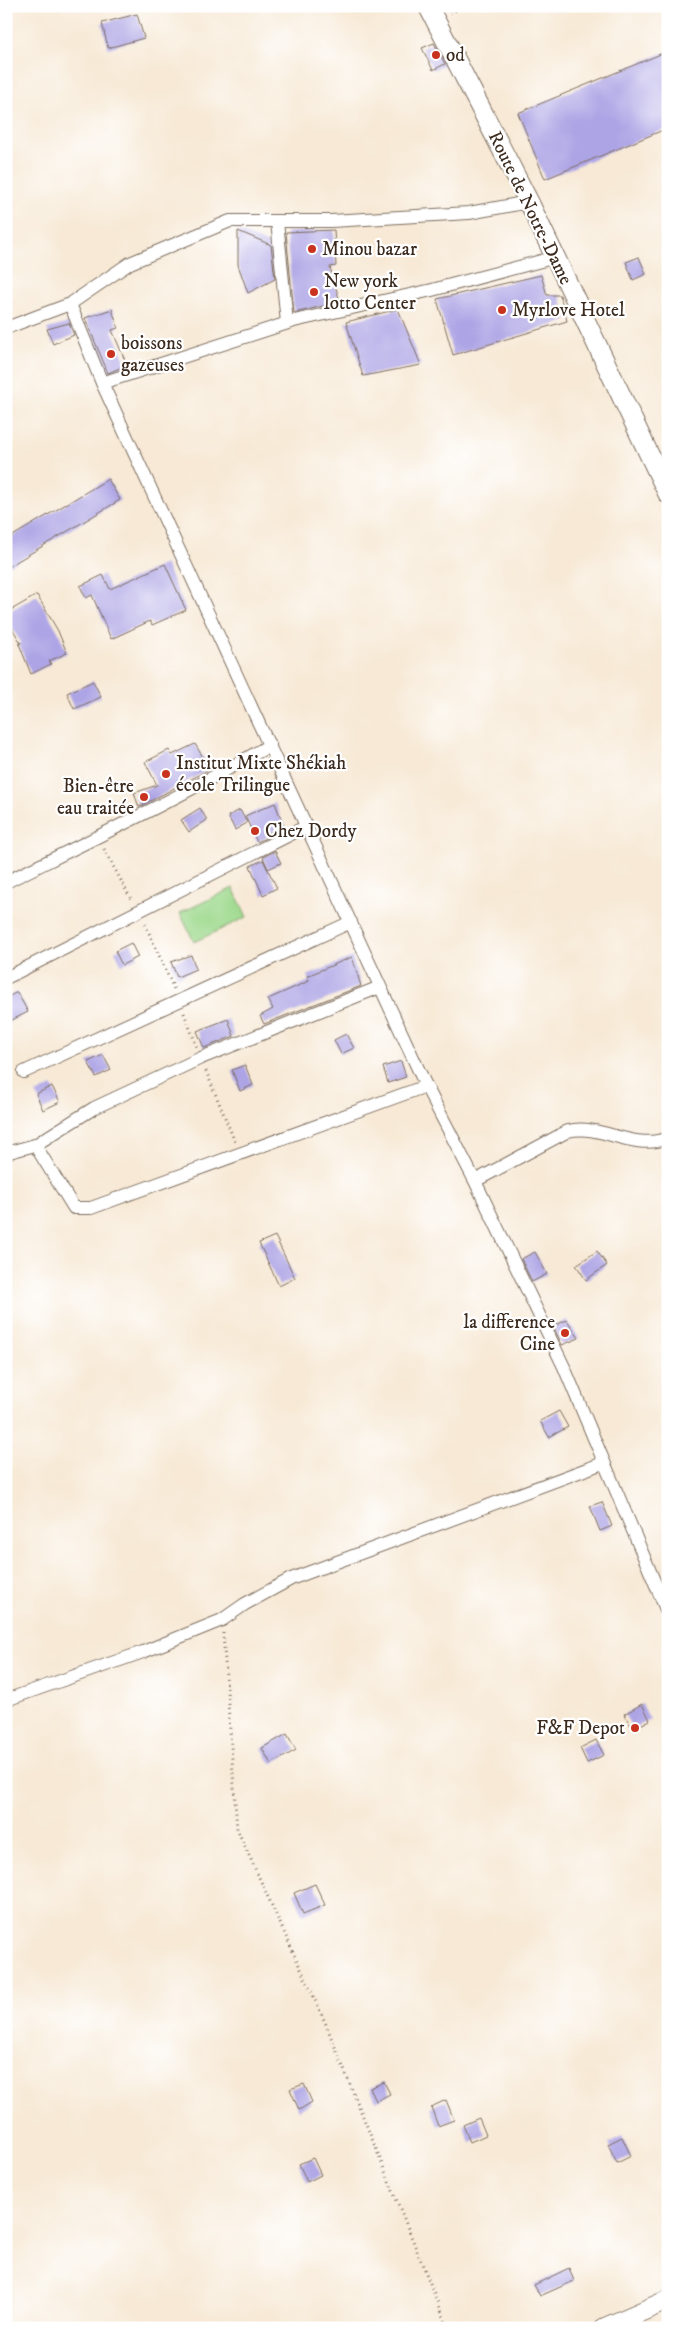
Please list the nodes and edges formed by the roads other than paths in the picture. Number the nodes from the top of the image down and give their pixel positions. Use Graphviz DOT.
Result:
graph roads {
  1 [pos="428,6"];
  2 [pos="529,202"];
  3 [pos="277,221"];
  4 [pos="556,257"];
  5 [pos="70,304"];
  6 [pos="287,323"];
  7 [pos="6,328"];
  8 [pos="102,383"];
  9 [pos="668,494"];
  10 [pos="270,745"];
  11 [pos="307,826"];
  12 [pos="6,882"];
  13 [pos="351,922"];
  14 [pos="6,978"];
  15 [pos="380,987"];
  16 [pos="24,1072"];
  17 [pos="426,1086"];
  18 [pos="668,1138"];
  19 [pos="35,1145"];
  20 [pos="6,1153"];
  21 [pos="475,1181"];
  22 [pos="603,1463"];
  23 [pos="668,1614"];
  24 [pos="6,1700"];
  25 [pos="668,2300"];
  26 [pos="604,2328"];
  1 -- 2 [label="street, Route de Notre-Dame"];
  2 -- 3 [label="street"];
  2 -- 4 [label="street, Route de Notre-Dame"];
  3 -- 5 [label="street"];
  3 -- 6 [label="street"];
  4 -- 6 [label="street"];
  4 -- 9 [label="street, Route de Notre-Dame"];
  5 -- 7 [label="street"];
  5 -- 8 [label="street"];
  6 -- 8 [label="street"];
  8 -- 10 [label="street"];
  10 -- 11 [label="street"];
  10 -- 12 [label="street"];
  11 -- 13 [label="street"];
  11 -- 14 [label="street"];
  13 -- 15 [label="street"];
  13 -- 16 [label="street"];
  15 -- 17 [label="street"];
  15 -- 19 [label="street"];
  17 -- 19 [label="street"];
  17 -- 21 [label="street"];
  18 -- 21 [label="street"];
  19 -- 20 [label="street"];
  21 -- 22 [label="street"];
  22 -- 23 [label="street"];
  22 -- 24 [label="street"];
  25 -- 26 [label="street"];
}
